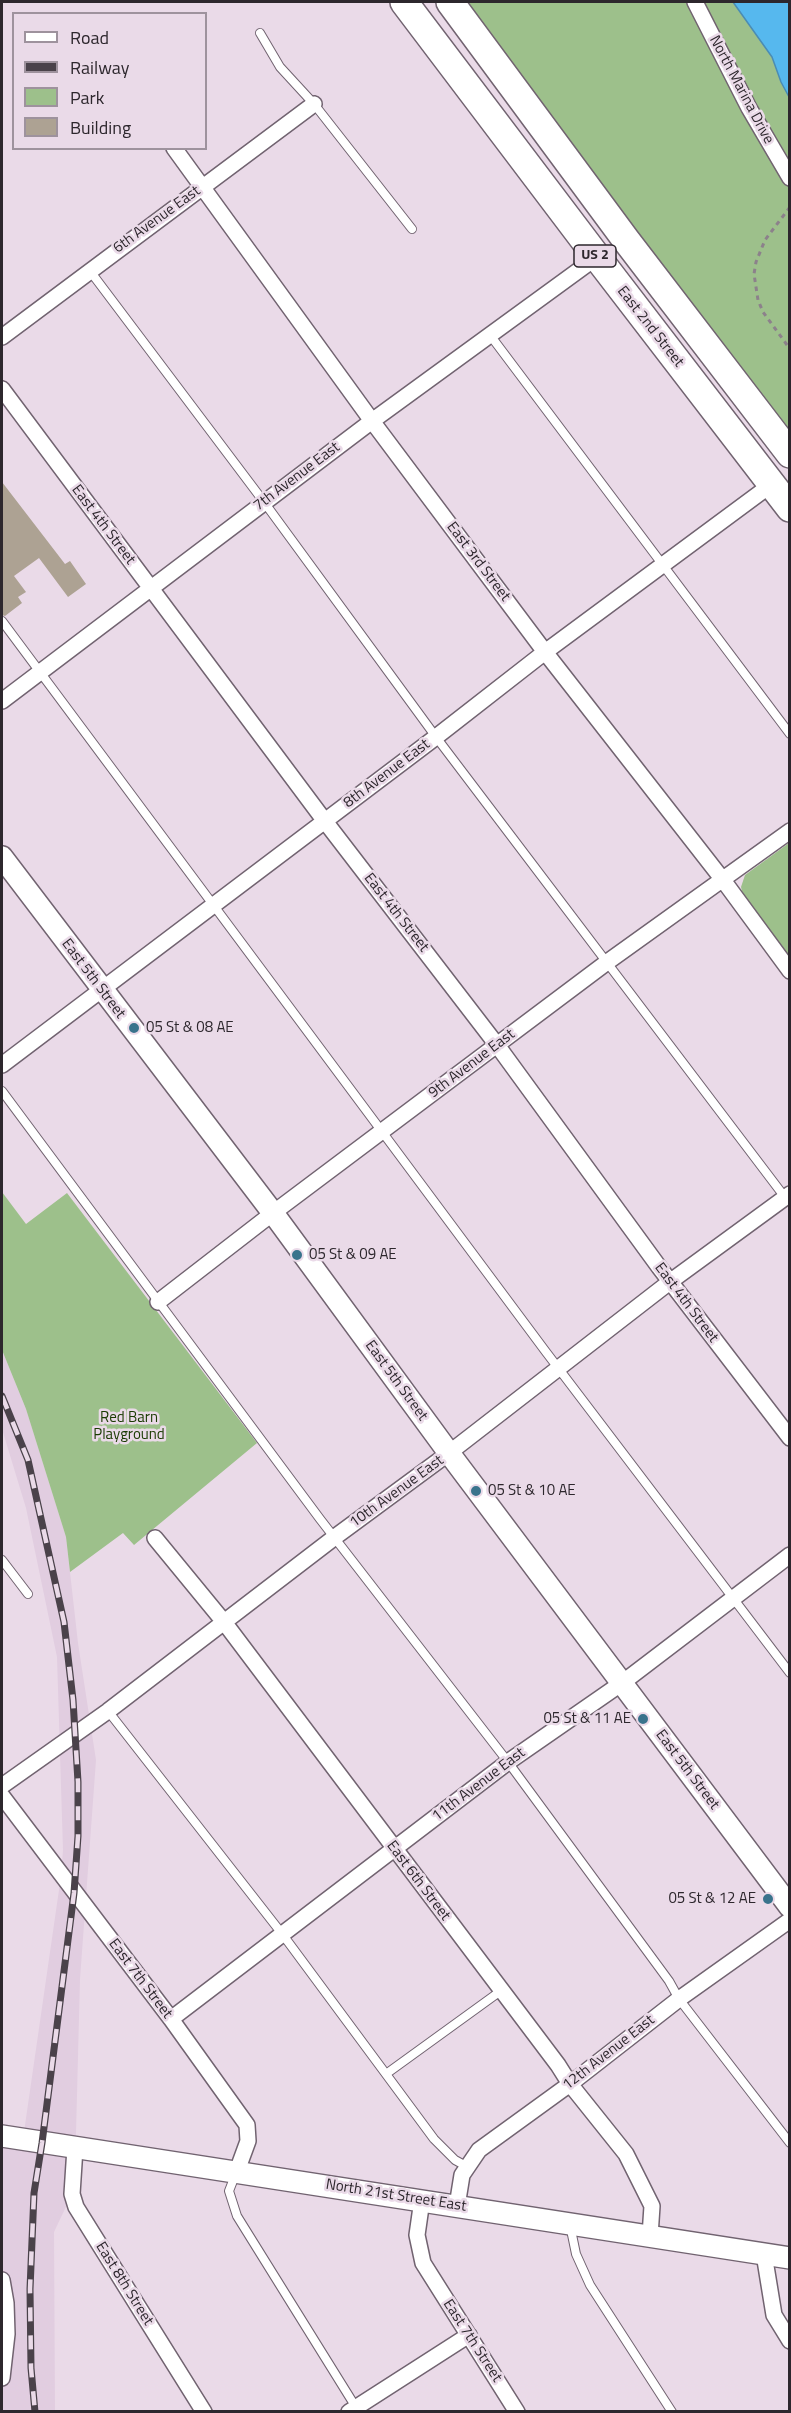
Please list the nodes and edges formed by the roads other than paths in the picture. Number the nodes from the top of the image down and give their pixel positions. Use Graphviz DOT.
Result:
graph roads {
  1 [pos="404,2"];
  2 [pos="450,2"];
  3 [pos="695,2"];
  4 [pos="260,33"];
  5 [pos="314,104"];
  6 [pos="175,150"];
  7 [pos="789,178"];
  8 [pos="202,187"];
  9 [pos="412,229"];
  10 [pos="597,257"];
  11 [pos="89,270"];
  12 [pos="490,335"];
  13 [pos="2,337"];
  14 [pos="2,389"];
  15 [pos="372,421"];
  16 [pos="789,454"];
  17 [pos="772,484"];
  18 [pos="264,502"];
  19 [pos="789,508"];
  20 [pos="664,564"];
  21 [pos="151,588"];
  22 [pos="2,621"];
  23 [pos="545,652"];
  24 [pos="40,672"];
  25 [pos="2,701"];
  26 [pos="789,734"];
  27 [pos="436,737"];
  28 [pos="324,820"];
  29 [pos="789,831"];
  30 [pos="2,857"];
  31 [pos="723,880"];
  32 [pos="214,904"];
  33 [pos="606,963"];
  34 [pos="789,971"];
  35 [pos="101,991"];
  36 [pos="497,1045"];
  37 [pos="2,1065"];
  38 [pos="2,1091"];
  39 [pos="382,1131"];
  40 [pos="788,1198"];
  41 [pos="273,1213"];
  42 [pos="670,1281"];
  43 [pos="158,1302"];
  44 [pos="558,1368"];
  45 [pos="789,1438"];
  46 [pos="449,1454"];
  47 [pos="335,1537"];
  48 [pos="155,1538"];
  49 [pos="789,1555"];
  50 [pos="2,1560"];
  51 [pos="28,1594"];
  52 [pos="732,1598"];
  53 [pos="224,1622"];
  54 [pos="789,1673"];
  55 [pos="622,1683"];
  56 [pos="108,1711"];
  57 [pos="508,1762"];
  58 [pos="2,1786"];
  59 [pos="2,1796"];
  60 [pos="394,1850"];
  61 [pos="789,1907"];
  62 [pos="789,1920"];
  63 [pos="283,1935"];
  64 [pos="502,1990"];
  65 [pos="679,1999"];
  66 [pos="171,2019"];
  67 [pos="386,2074"];
  68 [pos="570,2084"];
  69 [pos="2,2136"];
  70 [pos="789,2143"];
  71 [pos="75,2148"];
  72 [pos="466,2166"];
  73 [pos="237,2171"];
  74 [pos="422,2200"];
  75 [pos="457,2206"];
  76 [pos="570,2224"];
  77 [pos="650,2236"];
  78 [pos="764,2254"];
  79 [pos="789,2258"];
  80 [pos="2,2280"];
  81 [pos="469,2335"];
  82 [pos="789,2340"];
  83 [pos="2,2378"];
  84 [pos="355,2410"];
  85 [pos="204,2412"];
  86 [pos="517,2412"];
  87 [pos="672,2412"];
  1 -- 10 [label="highway, East 2nd Street / US 2"];
  2 -- 16 [label="highway, US 2"];
  3 -- 7 [label="street, North Marina Drive"];
  4 -- 5 [label="lane"];
  5 -- 8 [label="street, 6th Avenue East"];
  5 -- 9 [label="lane"];
  6 -- 8 [label="street, East 3rd Street"];
  8 -- 11 [label="street, 6th Avenue East"];
  8 -- 15 [label="street, East 3rd Street"];
  10 -- 12 [label="street, 7th Avenue East"];
  10 -- 17 [label="highway, East 2nd Street / US 2"];
  11 -- 13 [label="street, 6th Avenue East"];
  11 -- 18 [label="lane"];
  12 -- 15 [label="street, 7th Avenue East"];
  12 -- 20 [label="lane"];
  14 -- 21 [label="street, East 4th Street"];
  15 -- 18 [label="street, 7th Avenue East"];
  15 -- 23 [label="street, East 3rd Street"];
  17 -- 19 [label="highway, East 2nd Street / US 2"];
  17 -- 20 [label="street, 8th Avenue East"];
  18 -- 21 [label="street, 7th Avenue East"];
  18 -- 27 [label="lane"];
  20 -- 23 [label="street, 8th Avenue East"];
  20 -- 26 [label="lane"];
  21 -- 24 [label="street, 7th Avenue East"];
  21 -- 28 [label="street, East 4th Street"];
  22 -- 24 [label="lane"];
  23 -- 27 [label="street, 8th Avenue East"];
  23 -- 31 [label="street, East 3rd Street"];
  24 -- 25 [label="street, 7th Avenue East"];
  24 -- 32 [label="lane"];
  27 -- 28 [label="street, 8th Avenue East"];
  27 -- 33 [label="lane"];
  28 -- 32 [label="street, 8th Avenue East"];
  28 -- 36 [label="street, East 4th Street"];
  29 -- 31 [label="street, 9th Avenue East"];
  30 -- 35 [label="street, East 5th Street"];
  31 -- 33 [label="street, 9th Avenue East"];
  31 -- 34 [label="street, East 3rd Street"];
  32 -- 35 [label="street, 8th Avenue East"];
  32 -- 39 [label="lane"];
  33 -- 36 [label="street, 9th Avenue East"];
  33 -- 40 [label="lane"];
  35 -- 37 [label="street, 8th Avenue East"];
  35 -- 41 [label="street, East 5th Street"];
  36 -- 39 [label="street, 9th Avenue East"];
  36 -- 42 [label="street, East 4th Street"];
  38 -- 43 [label="lane"];
  39 -- 41 [label="street, 9th Avenue East"];
  39 -- 44 [label="lane"];
  40 -- 42 [label="street, 10th Avenue East"];
  41 -- 43 [label="street, 9th Avenue East"];
  41 -- 46 [label="street, East 5th Street"];
  42 -- 44 [label="street, 10th Avenue East"];
  42 -- 45 [label="street, East 4th Street"];
  43 -- 47 [label="lane"];
  44 -- 46 [label="street, 10th Avenue East"];
  44 -- 52 [label="lane"];
  46 -- 47 [label="street, 10th Avenue East"];
  46 -- 55 [label="street, East 5th Street"];
  47 -- 53 [label="street, 10th Avenue East"];
  47 -- 57 [label="lane"];
  48 -- 53 [label="street, East 6th Street"];
  49 -- 52 [label="street, 11th Avenue East"];
  50 -- 51 [label="lane"];
  52 -- 54 [label="lane"];
  52 -- 55 [label="street, 11th Avenue East"];
  53 -- 56 [label="street, 10th Avenue East"];
  53 -- 60 [label="street, East 6th Street"];
  55 -- 57 [label="street, 11th Avenue East"];
  55 -- 61 [label="street, East 5th Street"];
  56 -- 58 [label="street, 10th Avenue East"];
  56 -- 63 [label="lane"];
  57 -- 60 [label="street, 11th Avenue East"];
  57 -- 65 [label="lane"];
  59 -- 66 [label="street, East 7th Street"];
  60 -- 63 [label="street, 11th Avenue East"];
  60 -- 64 [label="street, East 6th Street"];
  62 -- 65 [label="street, 12th Avenue East"];
  63 -- 66 [label="street, 11th Avenue East"];
  63 -- 67 [label="lane"];
  64 -- 67 [label="lane"];
  64 -- 68 [label="street, East 6th Street"];
  65 -- 68 [label="street, 12th Avenue East"];
  65 -- 70 [label="lane"];
  66 -- 73 [label="street, East 7th Street"];
  67 -- 72 [label="lane"];
  68 -- 72 [label="street, 12th Avenue East"];
  68 -- 77 [label="street, East 6th Street"];
  69 -- 71 [label="street, North 21st Street East"];
  71 -- 73 [label="street, North 21st Street East"];
  71 -- 85 [label="street, East 8th Street"];
  72 -- 75 [label="street, 12th Avenue East"];
  73 -- 74 [label="street, North 21st Street East"];
  73 -- 84 [label="lane"];
  74 -- 75 [label="street, North 21st Street East"];
  74 -- 81 [label="street, East 7th Street"];
  75 -- 76 [label="street, North 21st Street East"];
  76 -- 77 [label="street, North 21st Street East"];
  76 -- 87 [label="lane"];
  77 -- 78 [label="street, North 21st Street East"];
  78 -- 79 [label="street, North 21st Street East"];
  78 -- 82 [label="street"];
  80 -- 83 [label="street"];
  81 -- 84 [label="street"];
  81 -- 86 [label="street, East 7th Street"];
}
